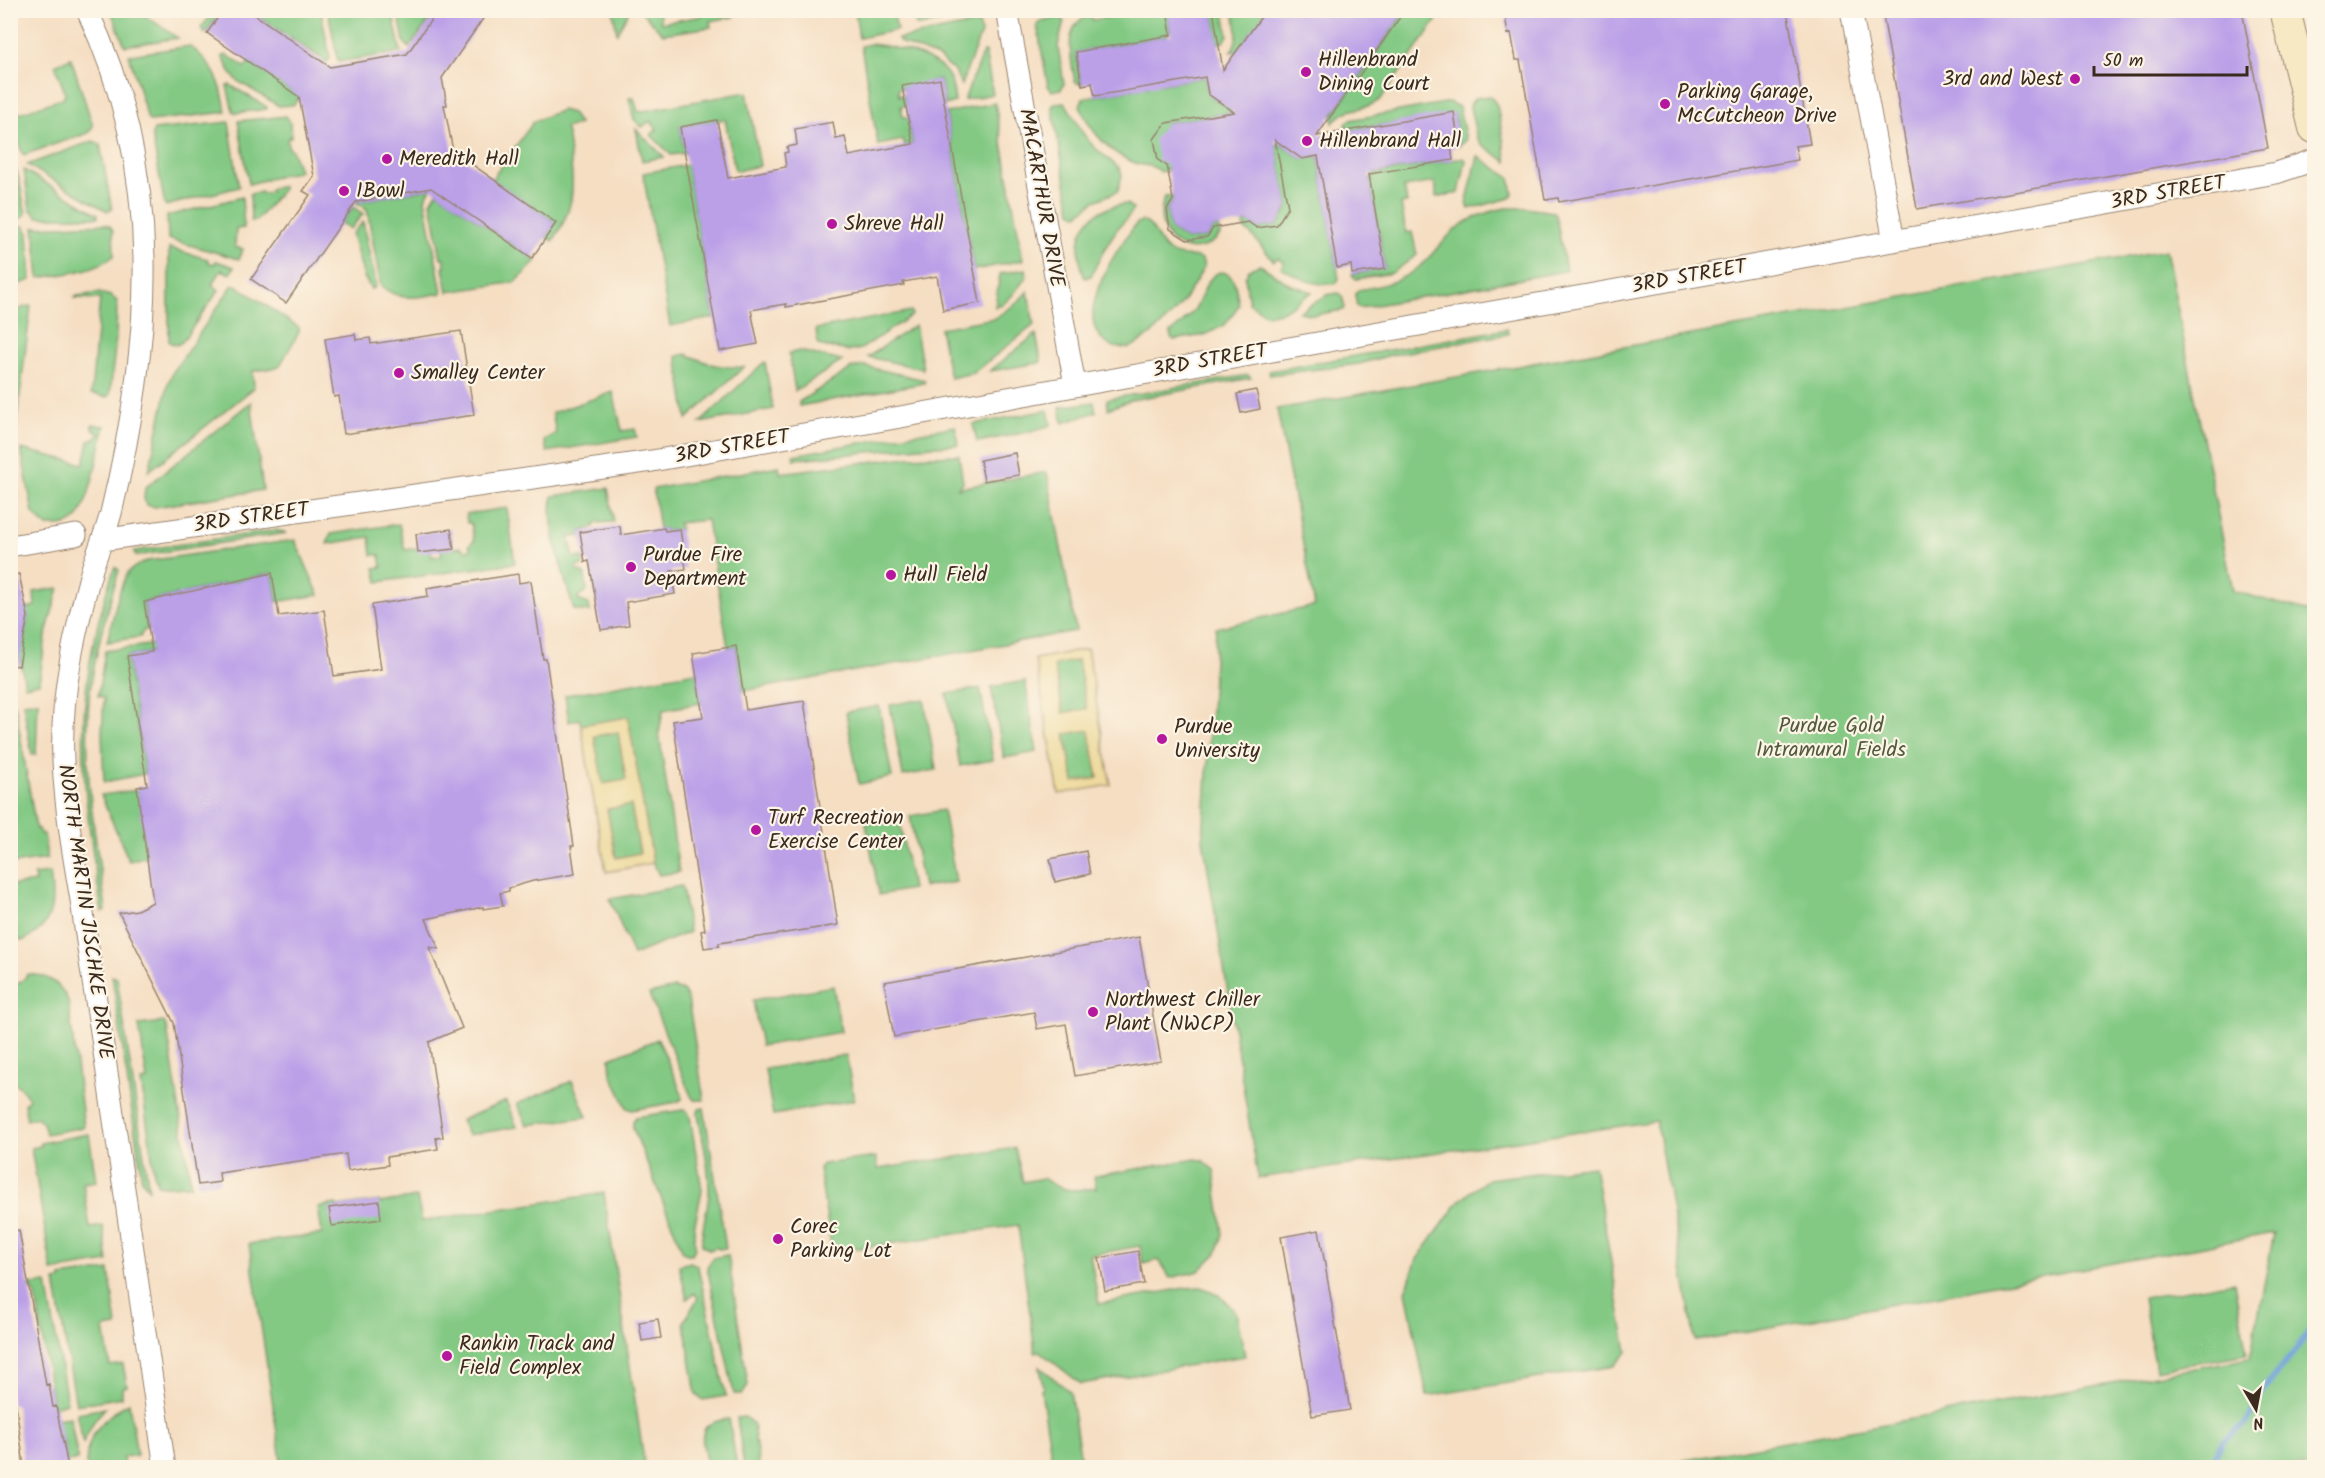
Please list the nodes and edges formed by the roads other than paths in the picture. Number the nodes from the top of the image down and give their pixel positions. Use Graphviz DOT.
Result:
graph roads {
  1 [pos="87,10"];
  2 [pos="1007,10"];
  3 [pos="1851,10"];
  4 [pos="2285,10"];
  5 [pos="2314,128"];
  6 [pos="2314,160"];
  7 [pos="1894,241"];
  8 [pos="1075,385"];
  9 [pos="76,535"];
  10 [pos="102,540"];
  11 [pos="10,546"];
  12 [pos="165,1467"];
  1 -- 10 [label="street, NORTH MARTIN JISCHKE DRIVE"];
  2 -- 8 [label="street, MACARTHUR DRIVE"];
  3 -- 7 [label="street"];
  4 -- 5 [label="street"];
  6 -- 7 [label="street, 3RD STREET"];
  7 -- 8 [label="street, 3RD STREET"];
  8 -- 10 [label="street, 3RD STREET"];
  9 -- 11 [label="street"];
  10 -- 12 [label="street, NORTH MARTIN JISCHKE DRIVE"];
}
